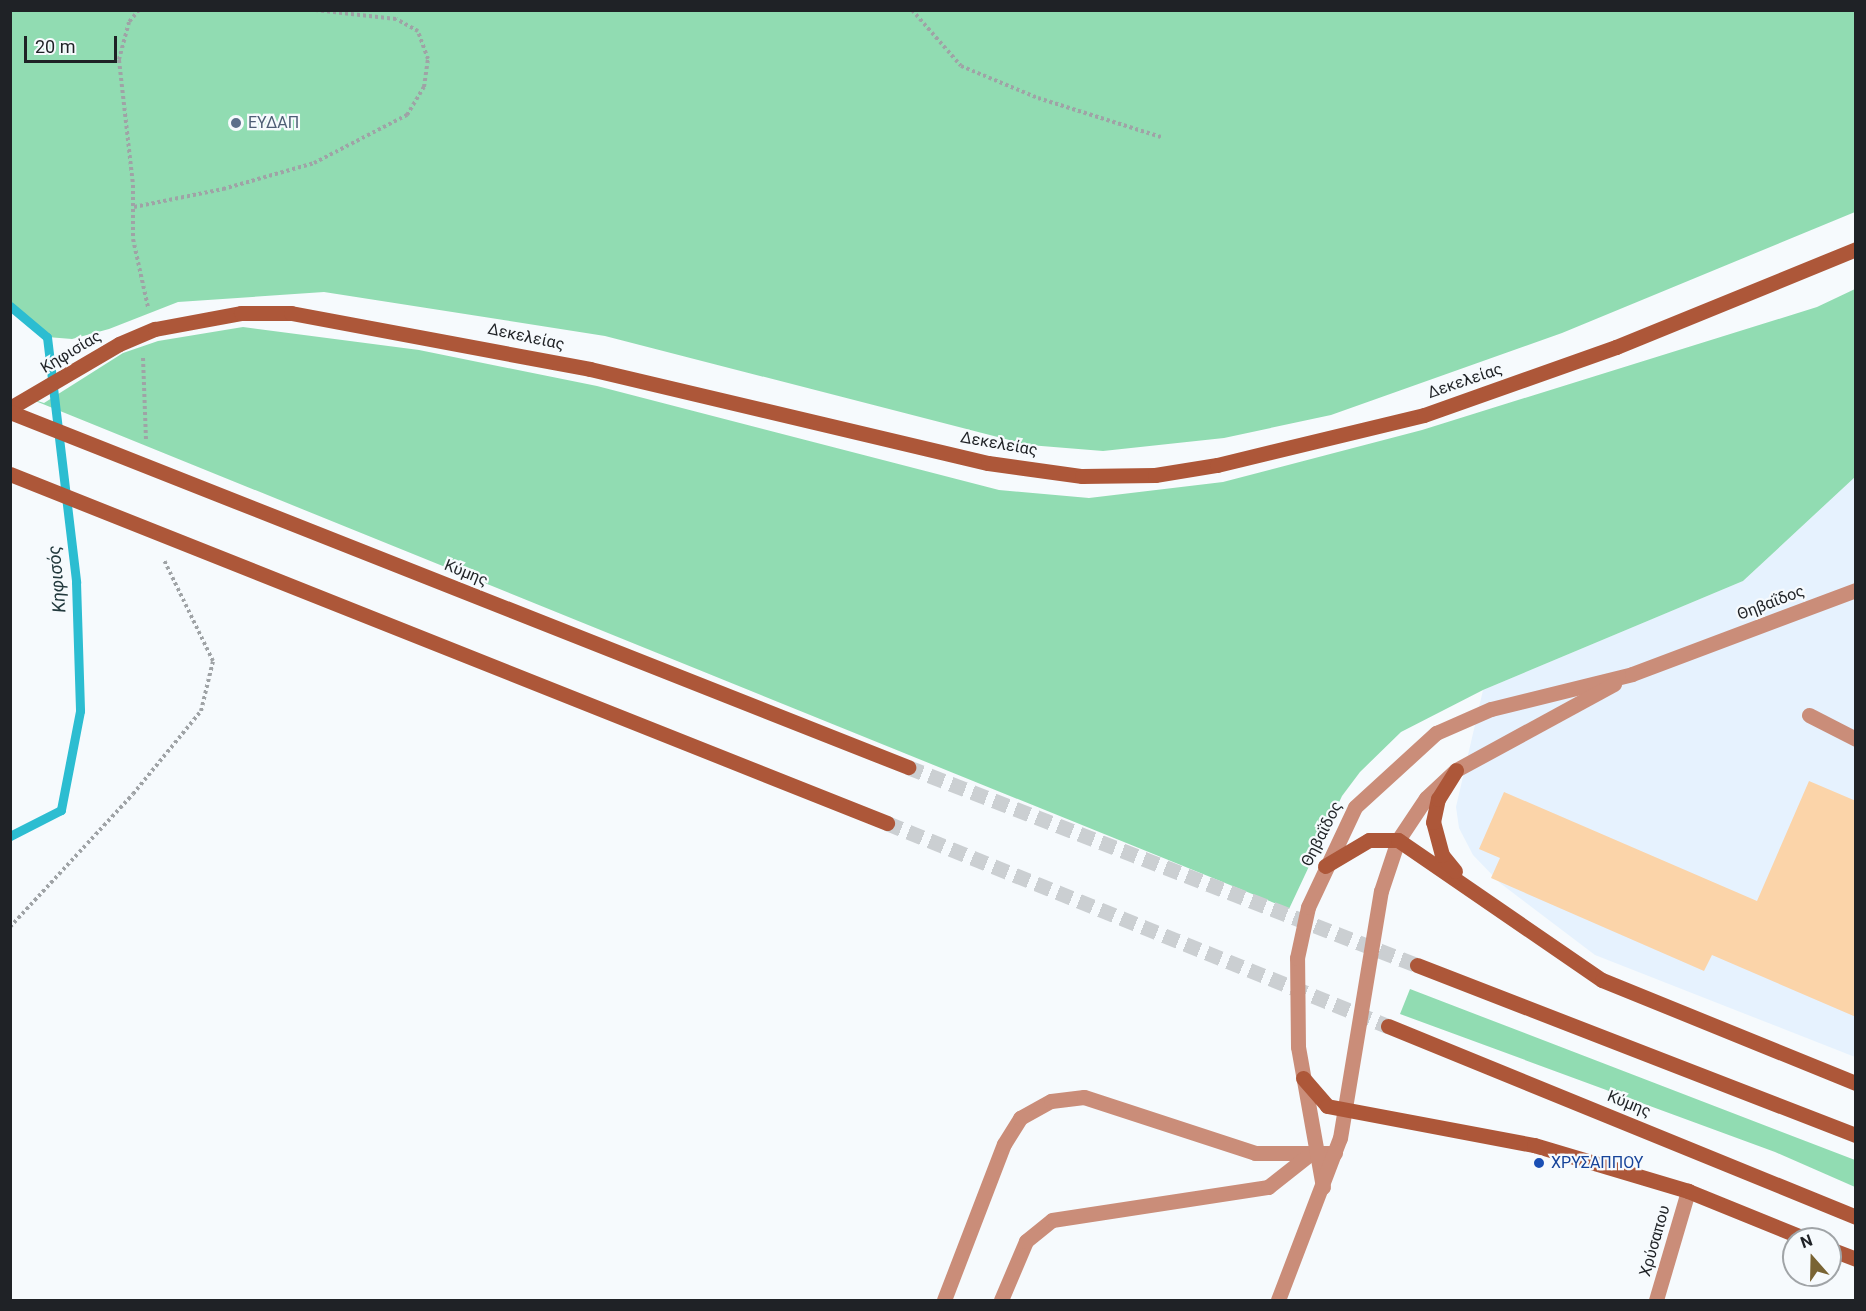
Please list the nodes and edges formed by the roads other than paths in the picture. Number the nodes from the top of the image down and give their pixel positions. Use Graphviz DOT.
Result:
graph roads {
  1 [pos="1856,249"];
  2 [pos="119,344"];
  3 [pos="10,410"];
  4 [pos="10,474"];
  5 [pos="1856,590"];
  6 [pos="1632,674"];
  7 [pos="1809,715"];
  8 [pos="1856,739"];
  9 [pos="908,767"];
  10 [pos="1456,770"];
  11 [pos="887,823"];
  12 [pos="1398,840"];
  13 [pos="1325,866"];
  14 [pos="1465,882"];
  15 [pos="1417,965"];
  16 [pos="1389,1026"];
  17 [pos="1303,1078"];
  18 [pos="1856,1083"];
  19 [pos="1346,1112"];
  20 [pos="1856,1135"];
  21 [pos="1315,1150"];
  22 [pos="1335,1153"];
  23 [pos="1323,1187"];
  24 [pos="1688,1191"];
  25 [pos="1856,1217"];
  26 [pos="1782,1229"];
  27 [pos="1660,1299"];
  28 [pos="944,1300"];
  29 [pos="1001,1300"];
  30 [pos="1278,1300"];
  1 -- 2 [label="main road, Δεκελείας"];
  2 -- 3 [label="main road, Κηφισίας"];
  3 -- 9 [label="main road, Κύμης"];
  4 -- 11 [label="main road"];
  5 -- 6 [label="street, Θηβαΐδος"];
  6 -- 10 [label="street, Θηβαΐδος"];
  6 -- 13 [label="street, Θηβαΐδος"];
  7 -- 8 [label="street"];
  10 -- 12 [label="street, Θηβαΐδος"];
  10 -- 14 [label="main road"];
  12 -- 13 [label="main road"];
  12 -- 14 [label="main road"];
  12 -- 19 [label="street, Θηβαΐδος"];
  13 -- 17 [label="street, Θηβαΐδος"];
  14 -- 18 [label="main road"];
  15 -- 20 [label="main road"];
  16 -- 25 [label="main road, Κύμης"];
  17 -- 19 [label="main road"];
  17 -- 21 [label="street, Θηβαΐδος"];
  19 -- 22 [label="street, Θηβαΐδος"];
  19 -- 24 [label="main road"];
  21 -- 22 [label="street"];
  21 -- 23 [label="street, Θηβαΐδος"];
  21 -- 28 [label="street"];
  21 -- 29 [label="street"];
  22 -- 23 [label="street, Θηβαΐδος"];
  23 -- 30 [label="street, Θηβαΐδος"];
  24 -- 26 [label="main road"];
  24 -- 27 [label="street, Χρύσαπου"];
}
